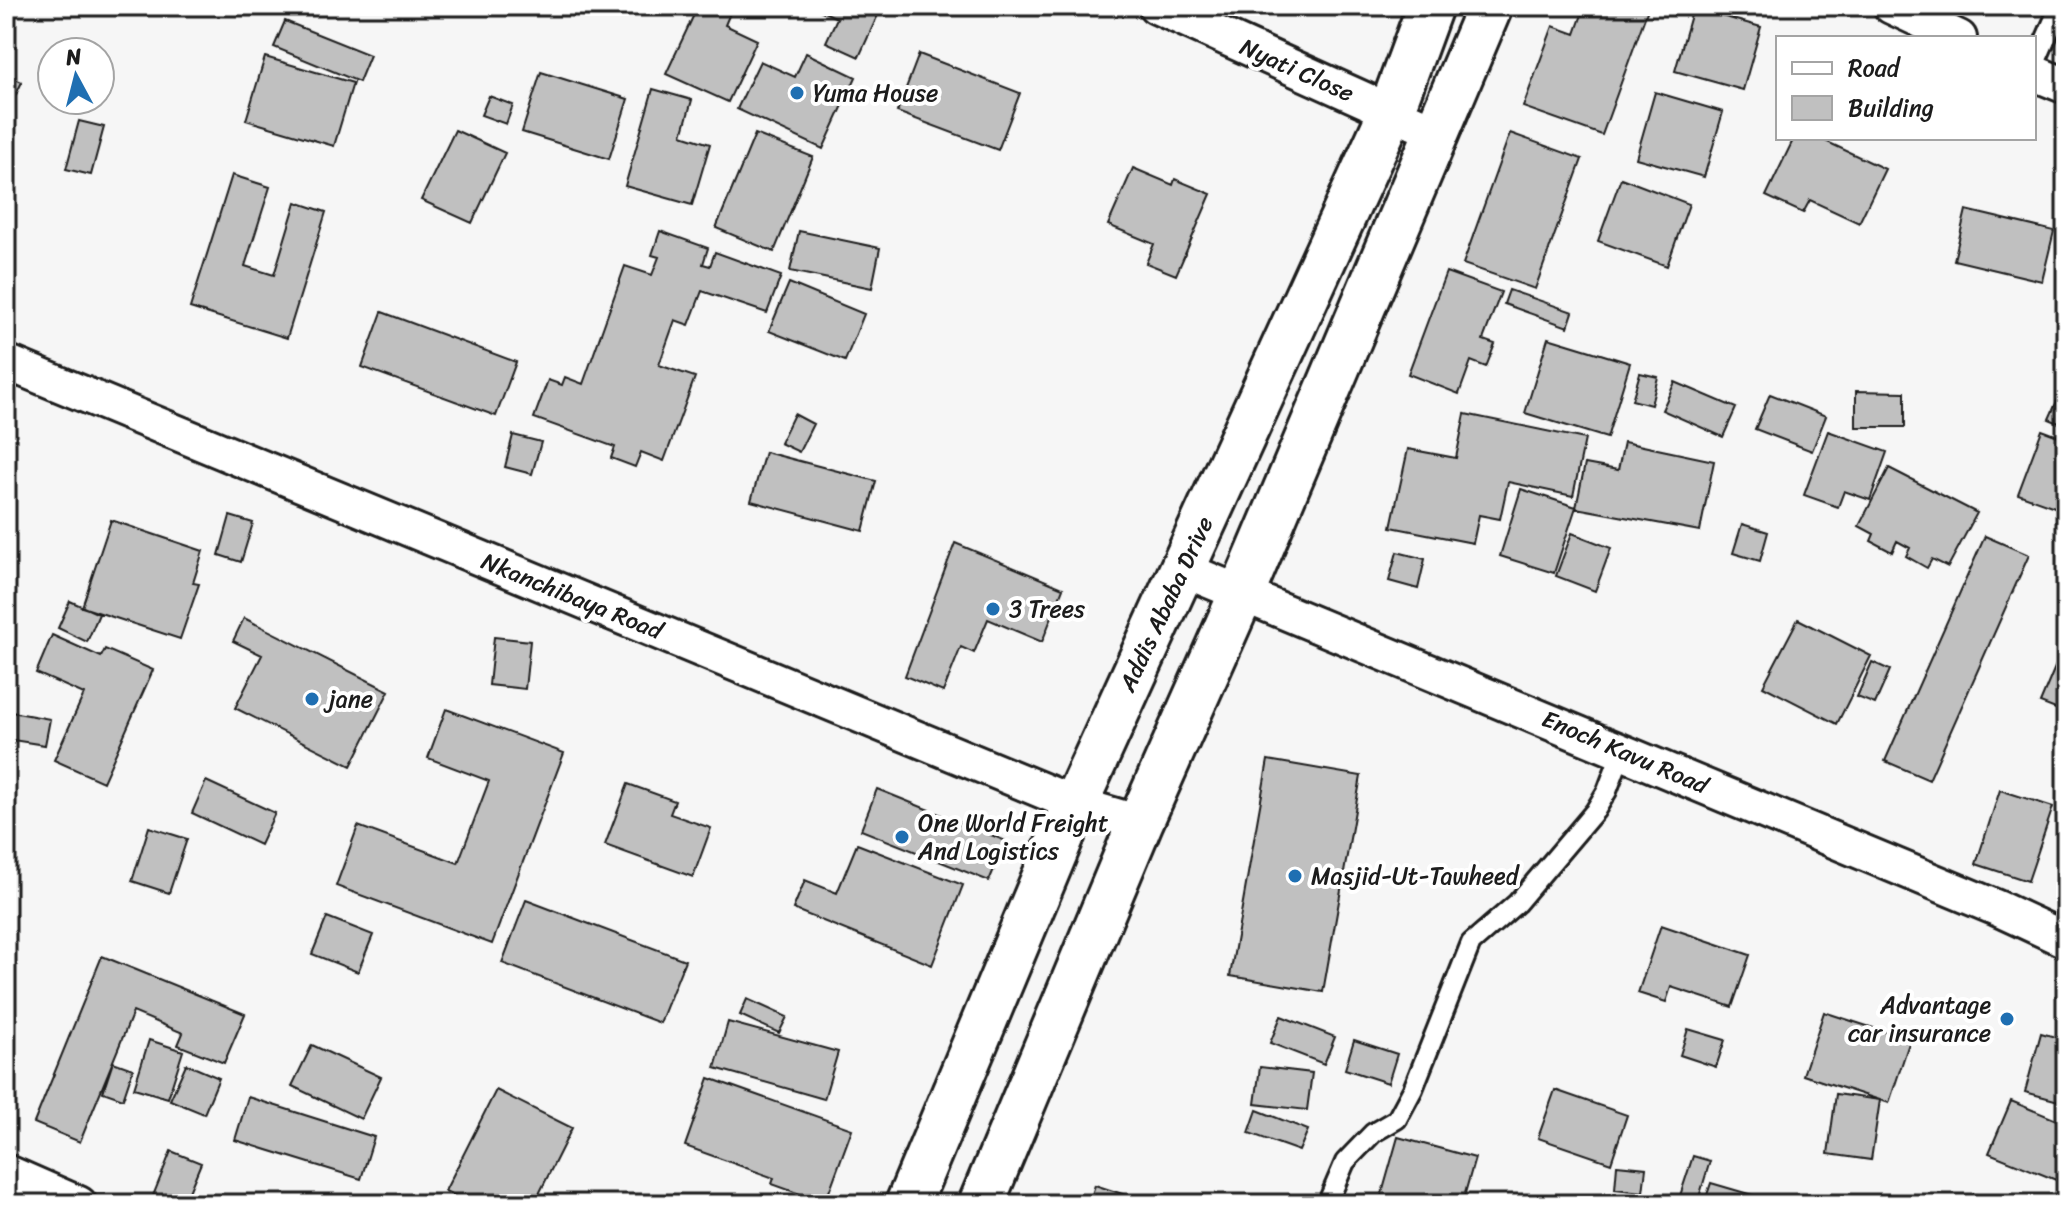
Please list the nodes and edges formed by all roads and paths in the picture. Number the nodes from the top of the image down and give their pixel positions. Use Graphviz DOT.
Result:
graph roads {
  1 [pos="1156,6"];
  2 [pos="1430,6"];
  3 [pos="1490,6"];
  4 [pos="1891,6"];
  5 [pos="2060,6"];
  6 [pos="1955,36"];
  7 [pos="2036,61"];
  8 [pos="2036,74"];
  9 [pos="2066,86"];
  10 [pos="1391,112"];
  11 [pos="1438,133"];
  12 [pos="6,362"];
  13 [pos="1182,569"];
  14 [pos="1242,593"];
  15 [pos="1622,751"];
  16 [pos="1075,804"];
  17 [pos="1140,823"];
  18 [pos="2066,940"];
  19 [pos="6,1172"];
  20 [pos="79,1204"];
  21 [pos="908,1204"];
  22 [pos="981,1204"];
  23 [pos="1327,1204"];
  1 -- 10 [label="street, Nyati Close"];
  2 -- 10 [label="main road, Addis Ababa Drive"];
  3 -- 11 [label="main road"];
  4 -- 6 [label="street"];
  5 -- 7 [label="lane"];
  8 -- 9 [label="street"];
  10 -- 11 [label="street, Nyati Close"];
  10 -- 13 [label="main road, Addis Ababa Drive"];
  11 -- 14 [label="main road"];
  12 -- 16 [label="street, Nkanchibaya Road"];
  13 -- 14 [label="street, Enoch Kavu Road"];
  13 -- 16 [label="main road, Addis Ababa Drive"];
  14 -- 15 [label="street, Enoch Kavu Road"];
  14 -- 17 [label="main road"];
  15 -- 18 [label="street, Enoch Kavu Road"];
  15 -- 23 [label="lane"];
  16 -- 17 [label="street, Nkanchibaya Road"];
  16 -- 21 [label="main road, Addis Ababa Drive"];
  17 -- 22 [label="main road"];
  19 -- 20 [label="street"];
}
